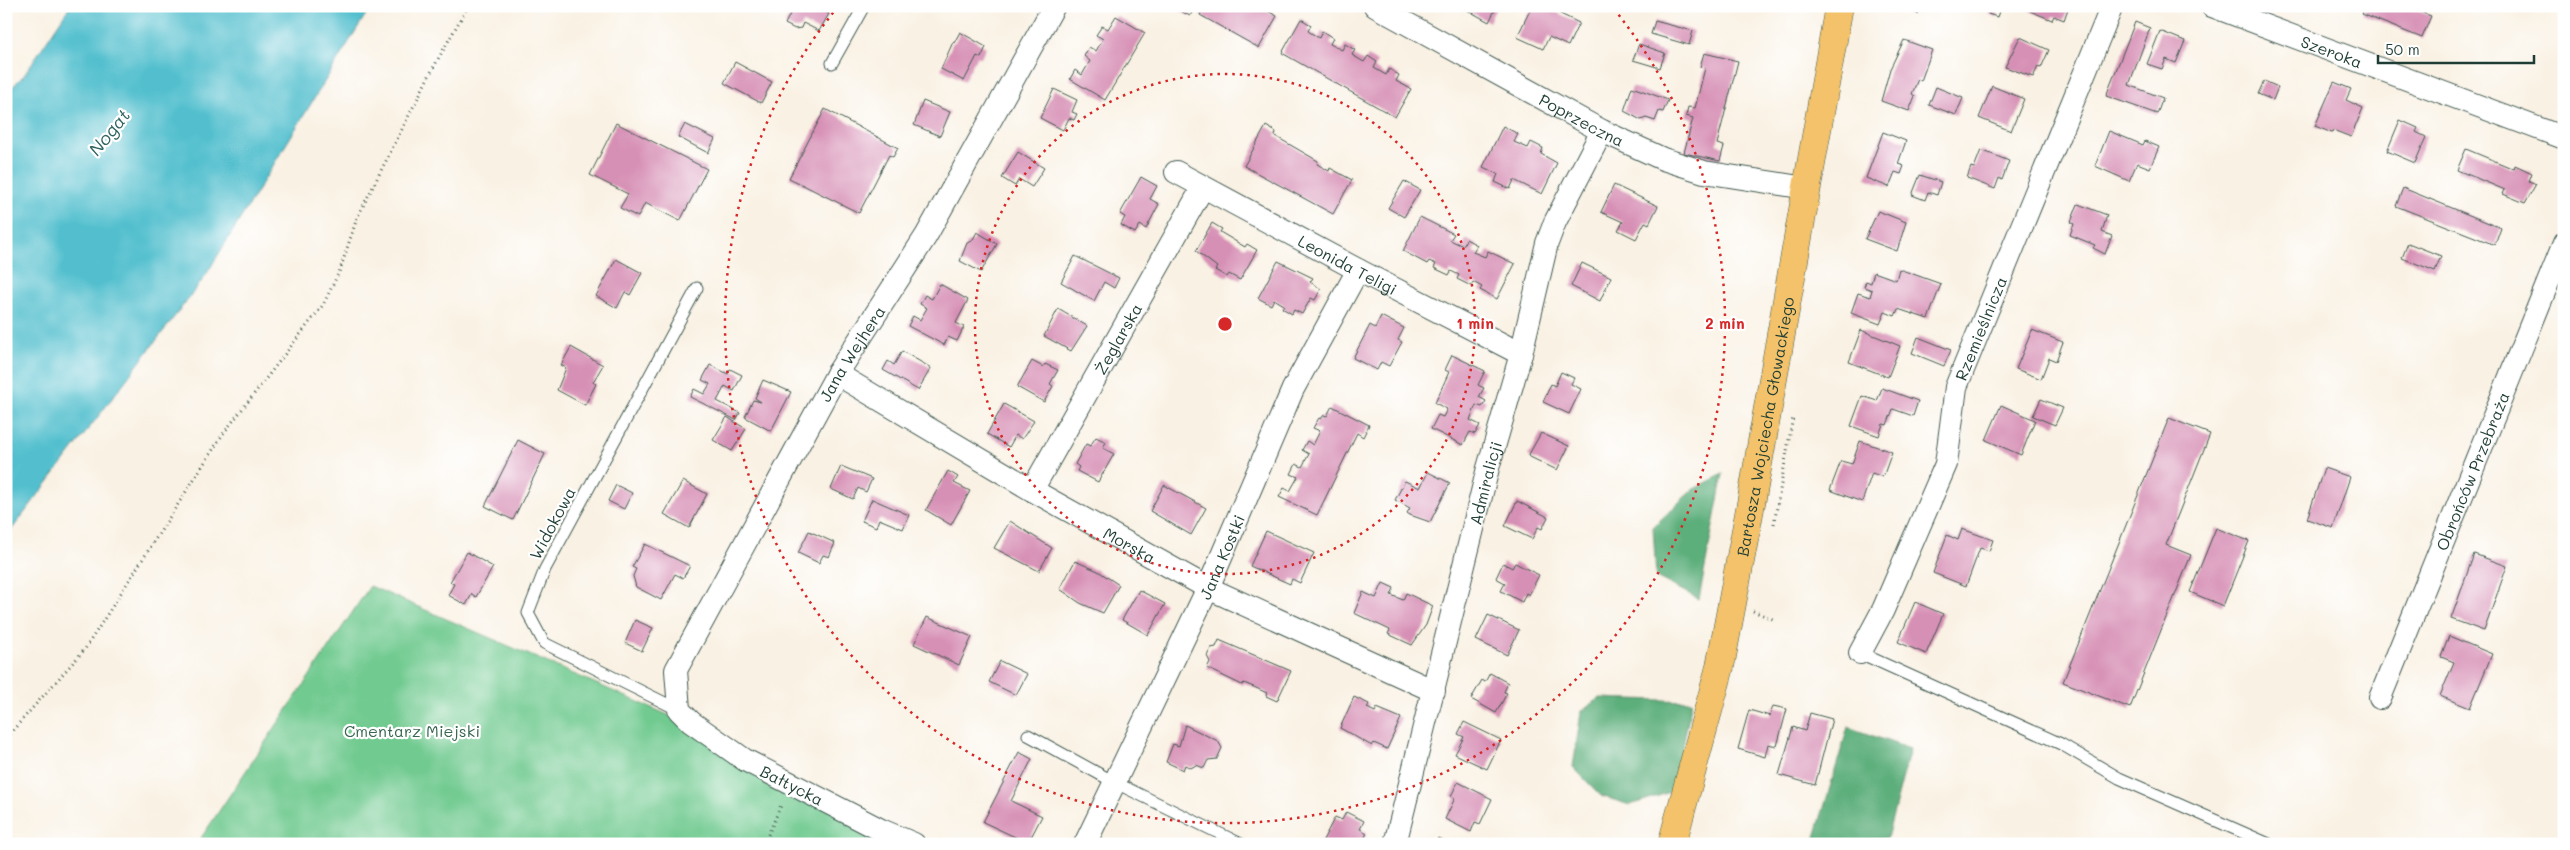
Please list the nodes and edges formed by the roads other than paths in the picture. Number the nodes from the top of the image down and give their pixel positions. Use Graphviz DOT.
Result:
graph roads {
  1 [pos="864,6"];
  2 [pos="1054,6"];
  3 [pos="1375,6"];
  4 [pos="1839,6"];
  5 [pos="2112,6"];
  6 [pos="2212,6"];
  7 [pos="832,63"];
  8 [pos="1602,130"];
  9 [pos="2564,138"];
  10 [pos="1176,172"];
  11 [pos="1203,187"];
  12 [pos="1806,188"];
  13 [pos="2564,243"];
  14 [pos="1358,270"];
  15 [pos="697,288"];
  16 [pos="1521,354"];
  17 [pos="837,374"];
  18 [pos="1032,490"];
  19 [pos="1208,588"];
  20 [pos="1860,653"];
  21 [pos="1434,691"];
  22 [pos="2380,698"];
  23 [pos="679,710"];
  24 [pos="1028,735"];
  25 [pos="1114,782"];
  26 [pos="914,844"];
  27 [pos="1085,844"];
  28 [pos="1241,844"];
  29 [pos="1395,844"];
  30 [pos="1672,844"];
  31 [pos="2270,844"];
  1 -- 7 [label="lane"];
  2 -- 17 [label="street, Jana Wejhera"];
  3 -- 8 [label="street, Poprzeczna"];
  4 -- 12 [label="main road, Bartosza Wojciecha Głowackiego"];
  5 -- 20 [label="street, Rzemieślnicza"];
  6 -- 9 [label="street, Szeroka"];
  8 -- 12 [label="street, Poprzeczna"];
  8 -- 16 [label="street, Admiralicji"];
  10 -- 11 [label="street, Leonida Teligi"];
  11 -- 14 [label="street, Leonida Teligi"];
  11 -- 18 [label="street, Żeglarska"];
  12 -- 30 [label="main road, Bartosza Wojciecha Głowackiego"];
  13 -- 22 [label="street, Obrońców Przebraża"];
  14 -- 16 [label="street, Leonida Teligi"];
  14 -- 19 [label="street, Jana Kostki"];
  15 -- 23 [label="lane, Widokowa"];
  16 -- 21 [label="street, Admiralicji"];
  17 -- 18 [label="street, Morska"];
  17 -- 23 [label="street, Jana Wejhera"];
  18 -- 19 [label="street, Morska"];
  19 -- 21 [label="street, Morska"];
  19 -- 25 [label="street, Jana Kostki"];
  20 -- 31 [label="lane"];
  21 -- 29 [label="street, Admiralicji"];
  23 -- 26 [label="street, Bałtycka"];
  24 -- 25 [label="lane"];
  25 -- 27 [label="street, Jana Kostki"];
  25 -- 28 [label="lane"];
}
